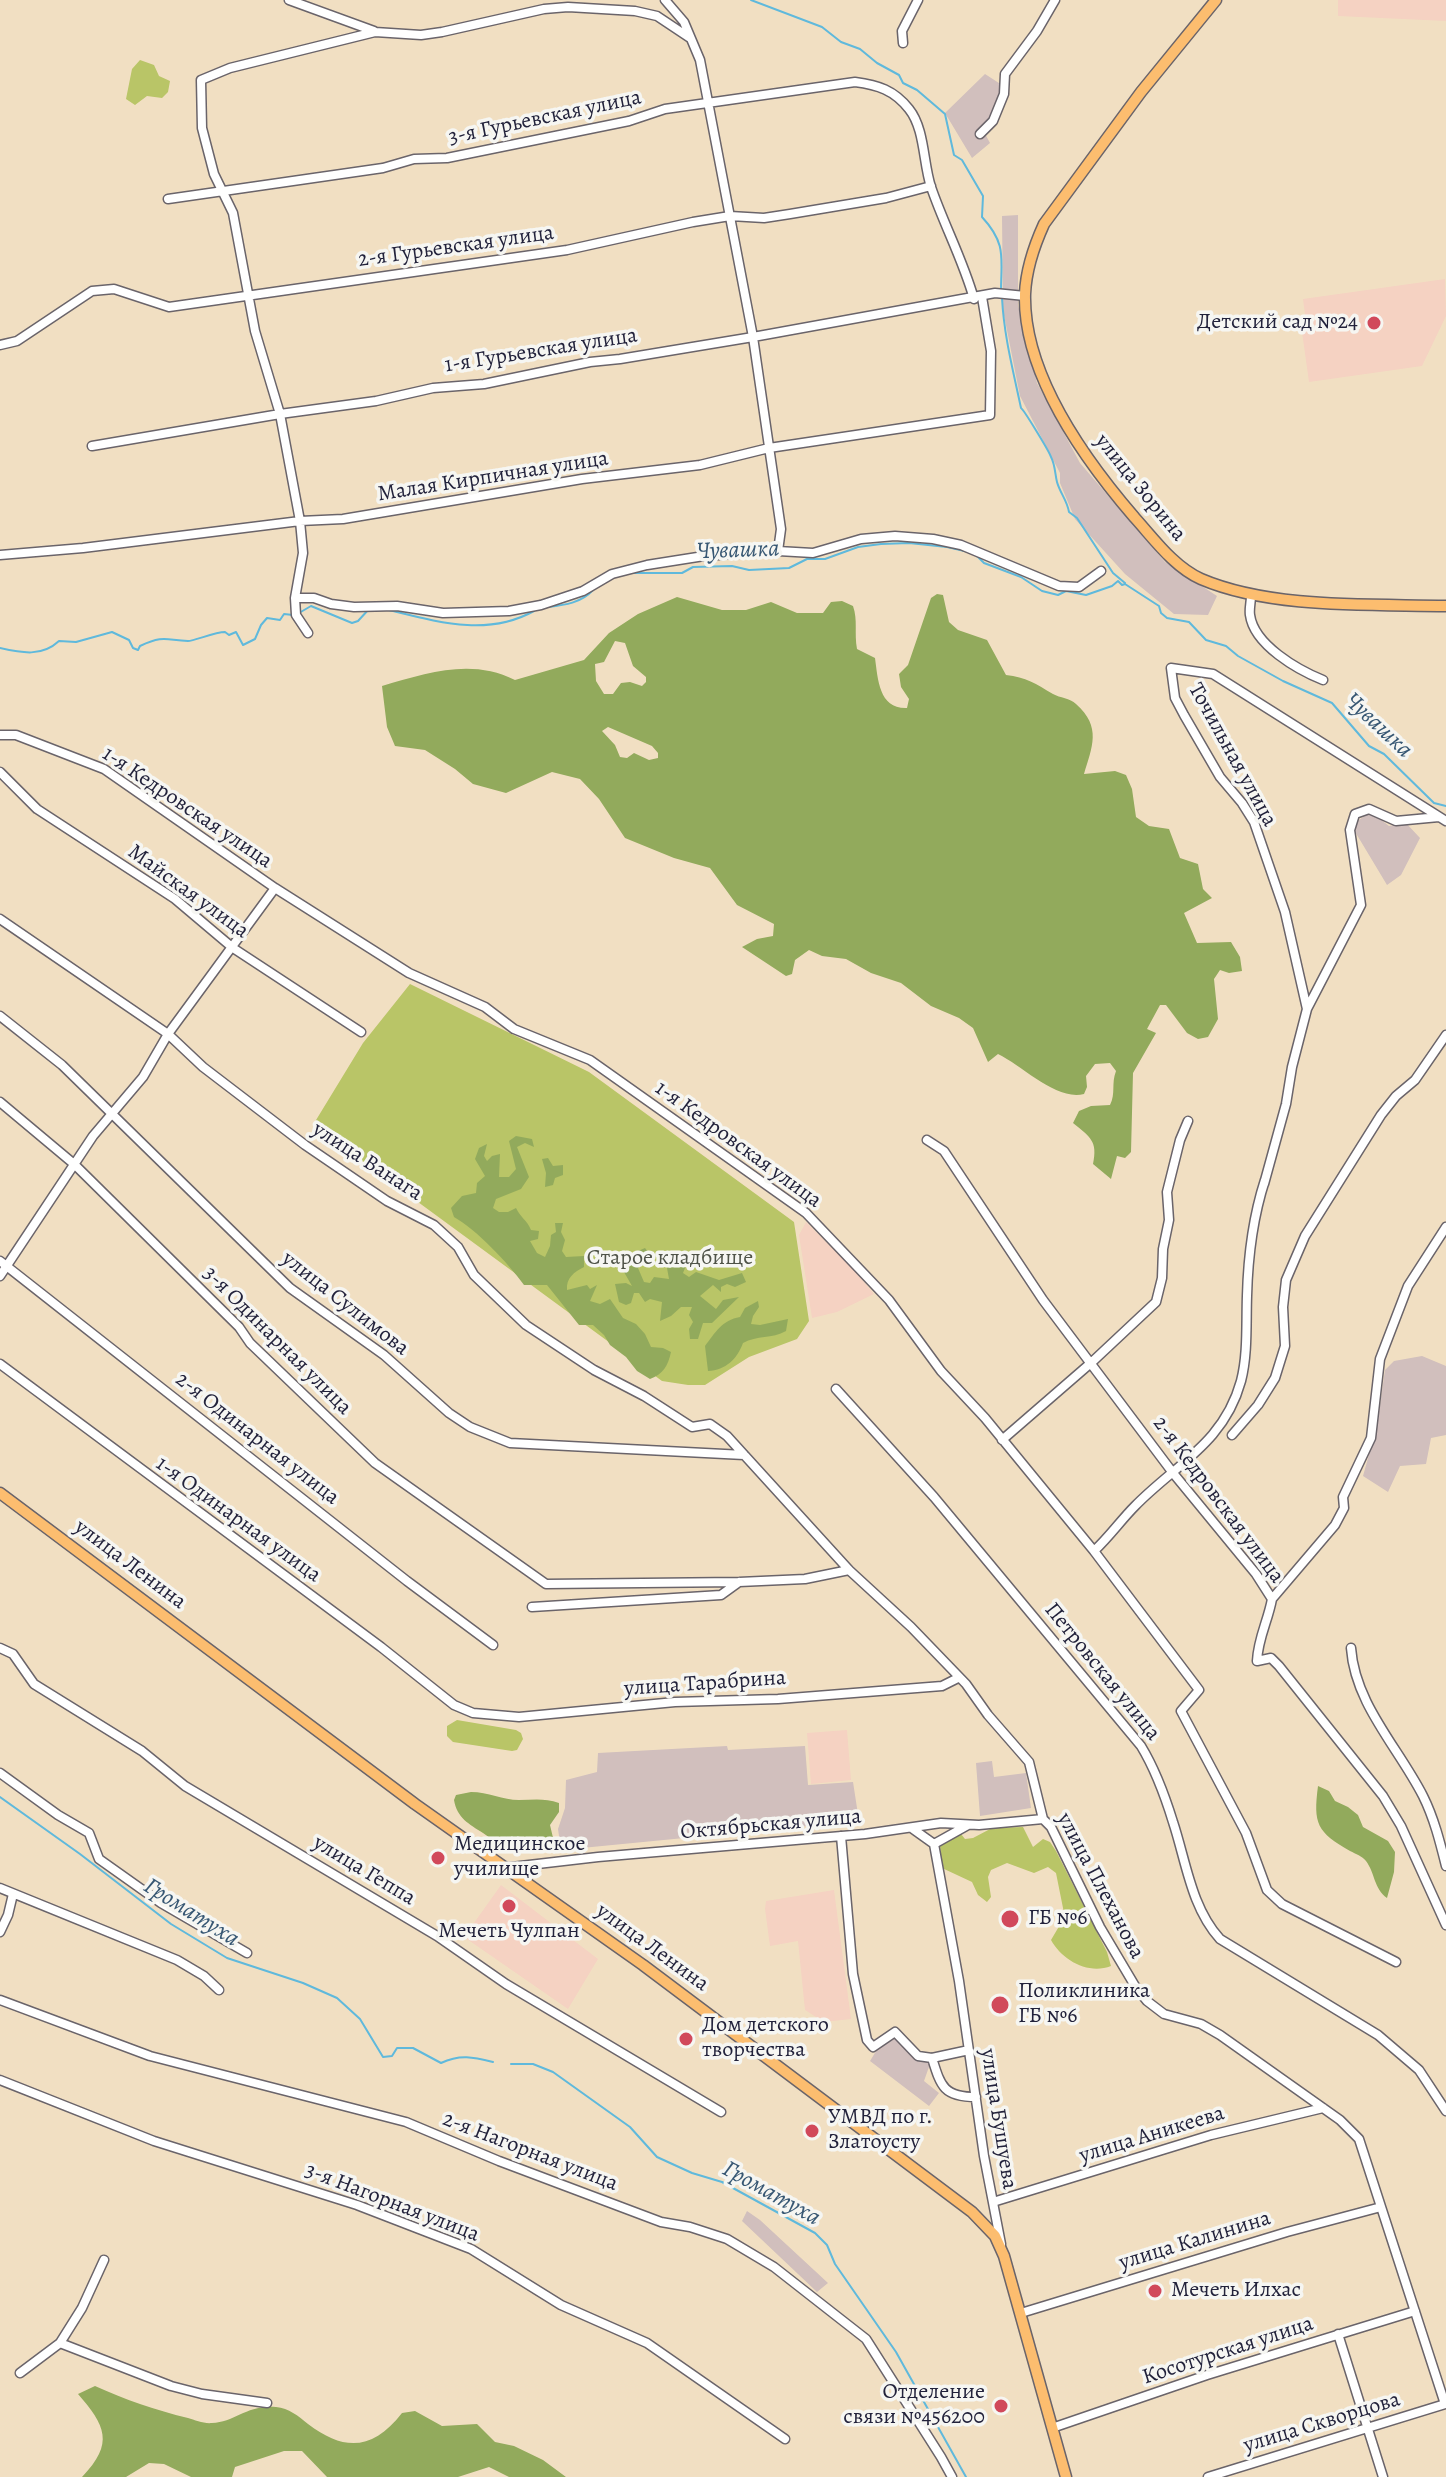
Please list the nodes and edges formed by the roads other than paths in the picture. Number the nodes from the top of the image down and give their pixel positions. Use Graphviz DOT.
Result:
graph roads {
  1 [pos="289,0"];
  2 [pos="665,0"];
  3 [pos="918,0"];
  4 [pos="1055,0"];
  5 [pos="1216,0"];
  6 [pos="375,32"];
  7 [pos="690,38"];
  8 [pos="903,43"];
  9 [pos="709,105"];
  10 [pos="980,134"];
  11 [pos="931,186"];
  12 [pos="221,192"];
  13 [pos="168,199"];
  14 [pos="730,216"];
  15 [pos="249,294"];
  16 [pos="1025,296"];
  17 [pos="978,298"];
  18 [pos="753,337"];
  19 [pos="0,345"];
  20 [pos="280,414"];
  21 [pos="92,446"];
  22 [pos="769,448"];
  23 [pos="300,521"];
  24 [pos="778,551"];
  25 [pos="0,555"];
  26 [pos="1101,571"];
  27 [pos="1251,596"];
  28 [pos="295,598"];
  29 [pos="1446,606"];
  30 [pos="308,633"];
  31 [pos="1323,680"];
  32 [pos="0,735"];
  33 [pos="0,772"];
  34 [pos="1443,819"];
  35 [pos="275,888"];
  36 [pos="0,919"];
  37 [pos="233,948"];
  38 [pos="1307,1009"];
  39 [pos="0,1016"];
  40 [pos="361,1032"];
  41 [pos="168,1034"];
  42 [pos="1446,1035"];
  43 [pos="0,1102"];
  44 [pos="111,1113"];
  45 [pos="1188,1121"];
  46 [pos="927,1140"];
  47 [pos="1274,1153"];
  48 [pos="74,1164"];
  49 [pos="1264,1184"];
  50 [pos="1446,1227"];
  51 [pos="3,1263"];
  52 [pos="0,1276"];
  53 [pos="1092,1362"];
  54 [pos="0,1364"];
  55 [pos="836,1389"];
  56 [pos="710,1424"];
  57 [pos="1232,1435"];
  58 [pos="1002,1440"];
  59 [pos="744,1455"];
  60 [pos="1173,1473"];
  61 [pos="0,1493"];
  62 [pos="1094,1551"];
  63 [pos="849,1570"];
  64 [pos="739,1582"];
  65 [pos="1272,1599"];
  66 [pos="532,1607"];
  67 [pos="493,1645"];
  68 [pos="0,1648"];
  69 [pos="1351,1648"];
  70 [pos="958,1678"];
  71 [pos="454,1705"];
  72 [pos="0,1773"];
  73 [pos="1043,1819"];
  74 [pos="968,1825"];
  75 [pos="913,1829"];
  76 [pos="841,1836"];
  77 [pos="934,1844"];
  78 [pos="1446,1866"];
  79 [pos="503,1868"];
  80 [pos="0,1888"];
  81 [pos="13,1894"];
  82 [pos="1446,1925"];
  83 [pos="0,1932"];
  84 [pos="247,1953"];
  85 [pos="1396,1962"];
  86 [pos="219,1990"];
  87 [pos="0,2000"];
  88 [pos="969,2050"];
  89 [pos="932,2058"];
  90 [pos="0,2080"];
  91 [pos="976,2097"];
  92 [pos="1323,2108"];
  93 [pos="1446,2111"];
  94 [pos="721,2112"];
  95 [pos="993,2202"];
  96 [pos="1381,2207"];
  97 [pos="1004,2256"];
  98 [pos="104,2260"];
  99 [pos="1415,2311"];
  100 [pos="1021,2313"];
  101 [pos="1338,2334"];
  102 [pos="60,2343"];
  103 [pos="20,2373"];
  104 [pos="267,2403"];
  105 [pos="1445,2404"];
  106 [pos="1052,2428"];
  107 [pos="1367,2428"];
  108 [pos="785,2439"];
  109 [pos="952,2477"];
  110 [pos="1066,2477"];
  111 [pos="1208,2477"];
  112 [pos="1383,2477"];
  1 -- 6 [label="street"];
  2 -- 7 [label="street"];
  3 -- 8 [label="street"];
  4 -- 10 [label="street"];
  5 -- 16 [label="main road, улица Зорина"];
  6 -- 7 [label="street"];
  6 -- 12 [label="street"];
  7 -- 9 [label="street"];
  9 -- 11 [label="street, 3-я Гурьевская улица"];
  9 -- 12 [label="street, 3-я Гурьевская улица"];
  9 -- 14 [label="street"];
  11 -- 14 [label="street, 2-я Гурьевская улица"];
  11 -- 17 [label="street"];
  12 -- 13 [label="street, 3-я Гурьевская улица"];
  12 -- 15 [label="street"];
  14 -- 15 [label="street, 2-я Гурьевская улица"];
  14 -- 18 [label="street"];
  15 -- 19 [label="street, 2-я Гурьевская улица"];
  15 -- 20 [label="street"];
  16 -- 17 [label="street, 1-я Гурьевская улица"];
  16 -- 27 [label="main road, улица Зорина"];
  17 -- 18 [label="street, 1-я Гурьевская улица"];
  17 -- 22 [label="street, Малая Кирпичная улица"];
  18 -- 20 [label="street, 1-я Гурьевская улица"];
  18 -- 22 [label="street"];
  20 -- 21 [label="street, 1-я Гурьевская улица"];
  20 -- 23 [label="street"];
  22 -- 23 [label="street, Малая Кирпичная улица"];
  22 -- 24 [label="street"];
  23 -- 25 [label="street, Малая Кирпичная улица"];
  23 -- 28 [label="street"];
  24 -- 26 [label="street"];
  24 -- 28 [label="street"];
  27 -- 29 [label="main road, улица Зорина"];
  27 -- 31 [label="street"];
  28 -- 30 [label="street"];
  32 -- 35 [label="street, 1-я Кедровская улица"];
  33 -- 37 [label="street, Майская улица"];
  34 -- 38 [label="street"];
  34 -- 38 [label="street, Точильная улица"];
  35 -- 37 [label="street"];
  35 -- 58 [label="street, 1-я Кедровская улица"];
  36 -- 41 [label="street, улица Ванага"];
  37 -- 40 [label="street, Майская улица"];
  37 -- 41 [label="street"];
  38 -- 49 [label="street, Точильная улица"];
  39 -- 44 [label="street, улица Сулимова"];
  41 -- 44 [label="street"];
  41 -- 56 [label="street, улица Ванага"];
  42 -- 57 [label="street"];
  43 -- 48 [label="street, 3-я Одинарная улица"];
  44 -- 48 [label="street"];
  44 -- 59 [label="street, улица Сулимова"];
  45 -- 53 [label="street"];
  46 -- 53 [label="street, 2-я Кедровская улица"];
  47 -- 49 [label="street"];
  48 -- 51 [label="street"];
  48 -- 64 [label="street, 3-я Одинарная улица"];
  49 -- 60 [label="street"];
  50 -- 65 [label="street"];
  51 -- 52 [label="street"];
  51 -- 67 [label="street, 2-я Одинарная улица"];
  53 -- 58 [label="street"];
  53 -- 60 [label="street, 2-я Кедровская улица"];
  54 -- 71 [label="street, 1-я Одинарная улица"];
  55 -- 93 [label="street, Петровская улица"];
  56 -- 59 [label="street, улица Плеханова"];
  58 -- 62 [label="street, 1-я Кедровская улица"];
  59 -- 63 [label="street, улица Плеханова"];
  60 -- 62 [label="street"];
  60 -- 65 [label="street, 2-я Кедровская улица"];
  61 -- 79 [label="main road, улица Ленина"];
  62 -- 85 [label="street, 1-я Кедровская улица"];
  63 -- 64 [label="street"];
  63 -- 70 [label="street, улица Плеханова"];
  64 -- 66 [label="street"];
  65 -- 82 [label="street, 2-я Кедровская улица"];
  68 -- 94 [label="street, улица Геппа"];
  69 -- 78 [label="street"];
  70 -- 71 [label="street, улица Тарабрина"];
  70 -- 73 [label="street, улица Плеханова"];
  72 -- 84 [label="street"];
  73 -- 74 [label="street, Октябрьская улица"];
  73 -- 92 [label="street, улица Плеханова"];
  74 -- 75 [label="street, Октябрьская улица"];
  74 -- 77 [label="street"];
  75 -- 76 [label="street, Октябрьская улица"];
  75 -- 77 [label="street"];
  76 -- 79 [label="street, Октябрьская улица"];
  76 -- 89 [label="street"];
  77 -- 88 [label="street, улица Бушуева"];
  79 -- 97 [label="main road, улица Ленина"];
  80 -- 81 [label="street"];
  81 -- 83 [label="street"];
  81 -- 86 [label="street"];
  87 -- 109 [label="street, 2-я Нагорная улица"];
  88 -- 89 [label="street"];
  88 -- 91 [label="street, улица Бушуева"];
  89 -- 91 [label="street"];
  90 -- 108 [label="street, 3-я Нагорная улица"];
  91 -- 95 [label="street, улица Бушуева"];
  92 -- 95 [label="street, улица Аникеева"];
  92 -- 96 [label="street, улица Плеханова"];
  95 -- 97 [label="street, улица Бушуева"];
  96 -- 99 [label="street, улица Плеханова"];
  96 -- 100 [label="street, улица Калинина"];
  97 -- 100 [label="main road, улица Ленина"];
  98 -- 102 [label="street"];
  99 -- 101 [label="street, Косотурская улица"];
  99 -- 105 [label="street, улица Плеханова"];
  100 -- 106 [label="main road, улица Ленина"];
  101 -- 106 [label="street, Косотурская улица"];
  101 -- 107 [label="street"];
  102 -- 103 [label="street"];
  102 -- 104 [label="street"];
  105 -- 107 [label="street, улица Скворцова"];
  106 -- 110 [label="main road, улица Ленина"];
  107 -- 111 [label="street, улица Скворцова"];
  107 -- 112 [label="street"];
}
